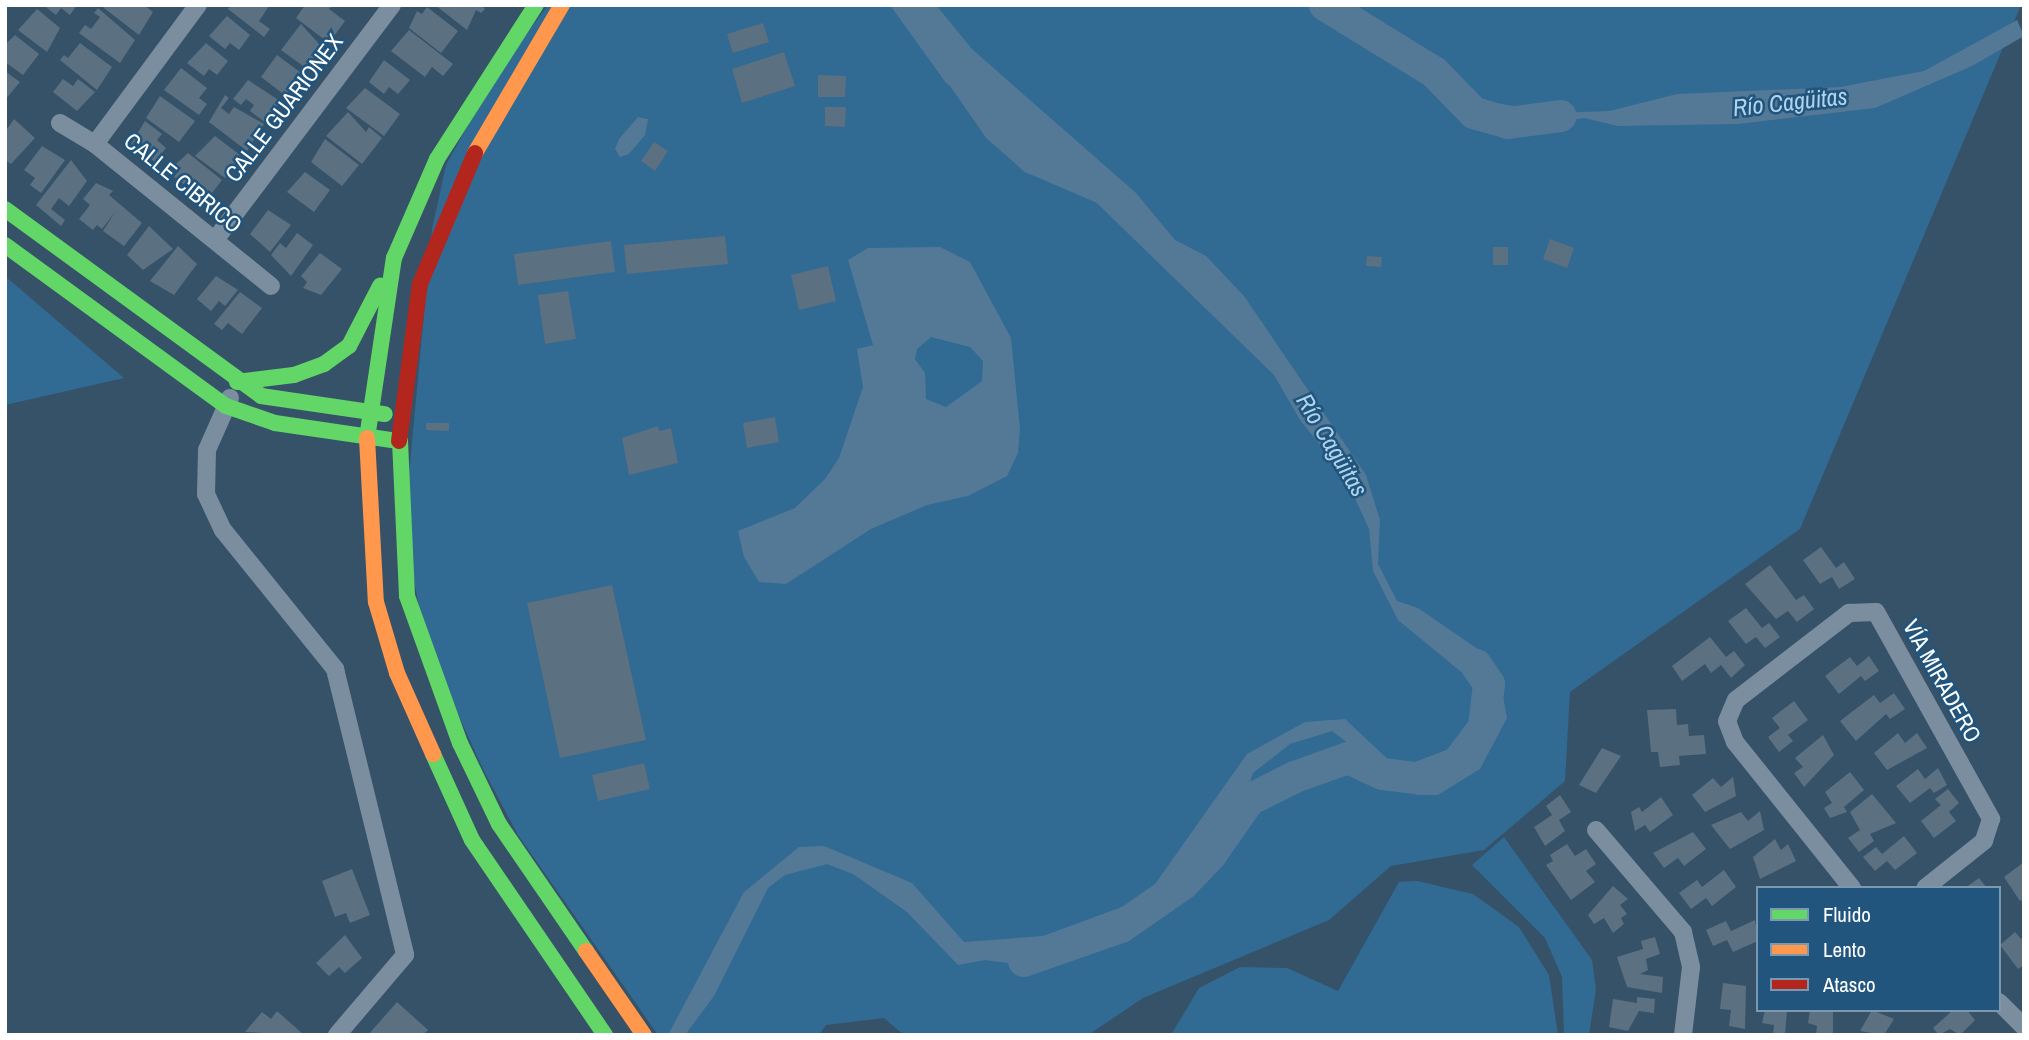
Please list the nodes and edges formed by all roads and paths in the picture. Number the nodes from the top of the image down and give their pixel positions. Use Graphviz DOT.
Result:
graph roads {
  1 [pos="198,5"];
  2 [pos="392,5"];
  3 [pos="536,5"];
  4 [pos="562,5"];
  5 [pos="60,123"];
  6 [pos="94,144"];
  7 [pos="5,209"];
  8 [pos="215,240"];
  9 [pos="5,245"];
  10 [pos="394,258"];
  11 [pos="271,286"];
  12 [pos="237,382"];
  13 [pos="226,406"];
  14 [pos="368,412"];
  15 [pos="402,415"];
  16 [pos="367,438"];
  17 [pos="400,441"];
  18 [pos="1596,830"];
  19 [pos="1850,886"];
  20 [pos="1928,886"];
  21 [pos="2001,1004"];
  22 [pos="2023,1024"];
  23 [pos="337,1035"];
  24 [pos="606,1035"];
  25 [pos="644,1035"];
  26 [pos="1683,1035"];
  1 -- 6 [label="street"];
  2 -- 8 [label="street, CALLE GUARIONEX"];
  3 -- 10 [label="main road"];
  4 -- 15 [label="main road"];
  5 -- 6 [label="street, CALLE CIBRICO"];
  6 -- 8 [label="street, CALLE CIBRICO"];
  7 -- 12 [label="main road"];
  8 -- 11 [label="street, CALLE CIBRICO"];
  9 -- 13 [label="main road"];
  10 -- 12 [label="main road"];
  10 -- 14 [label="main road"];
  12 -- 13 [label="street"];
  12 -- 14 [label="main road"];
  13 -- 16 [label="main road"];
  13 -- 23 [label="street"];
  14 -- 15 [label="main road"];
  14 -- 16 [label="main road"];
  15 -- 17 [label="main road"];
  16 -- 17 [label="main road"];
  16 -- 24 [label="main road"];
  17 -- 25 [label="main road"];
  18 -- 26 [label="street"];
  19 -- 20 [label="street, VÍA MIRADERO"];
  21 -- 22 [label="street"];
}
